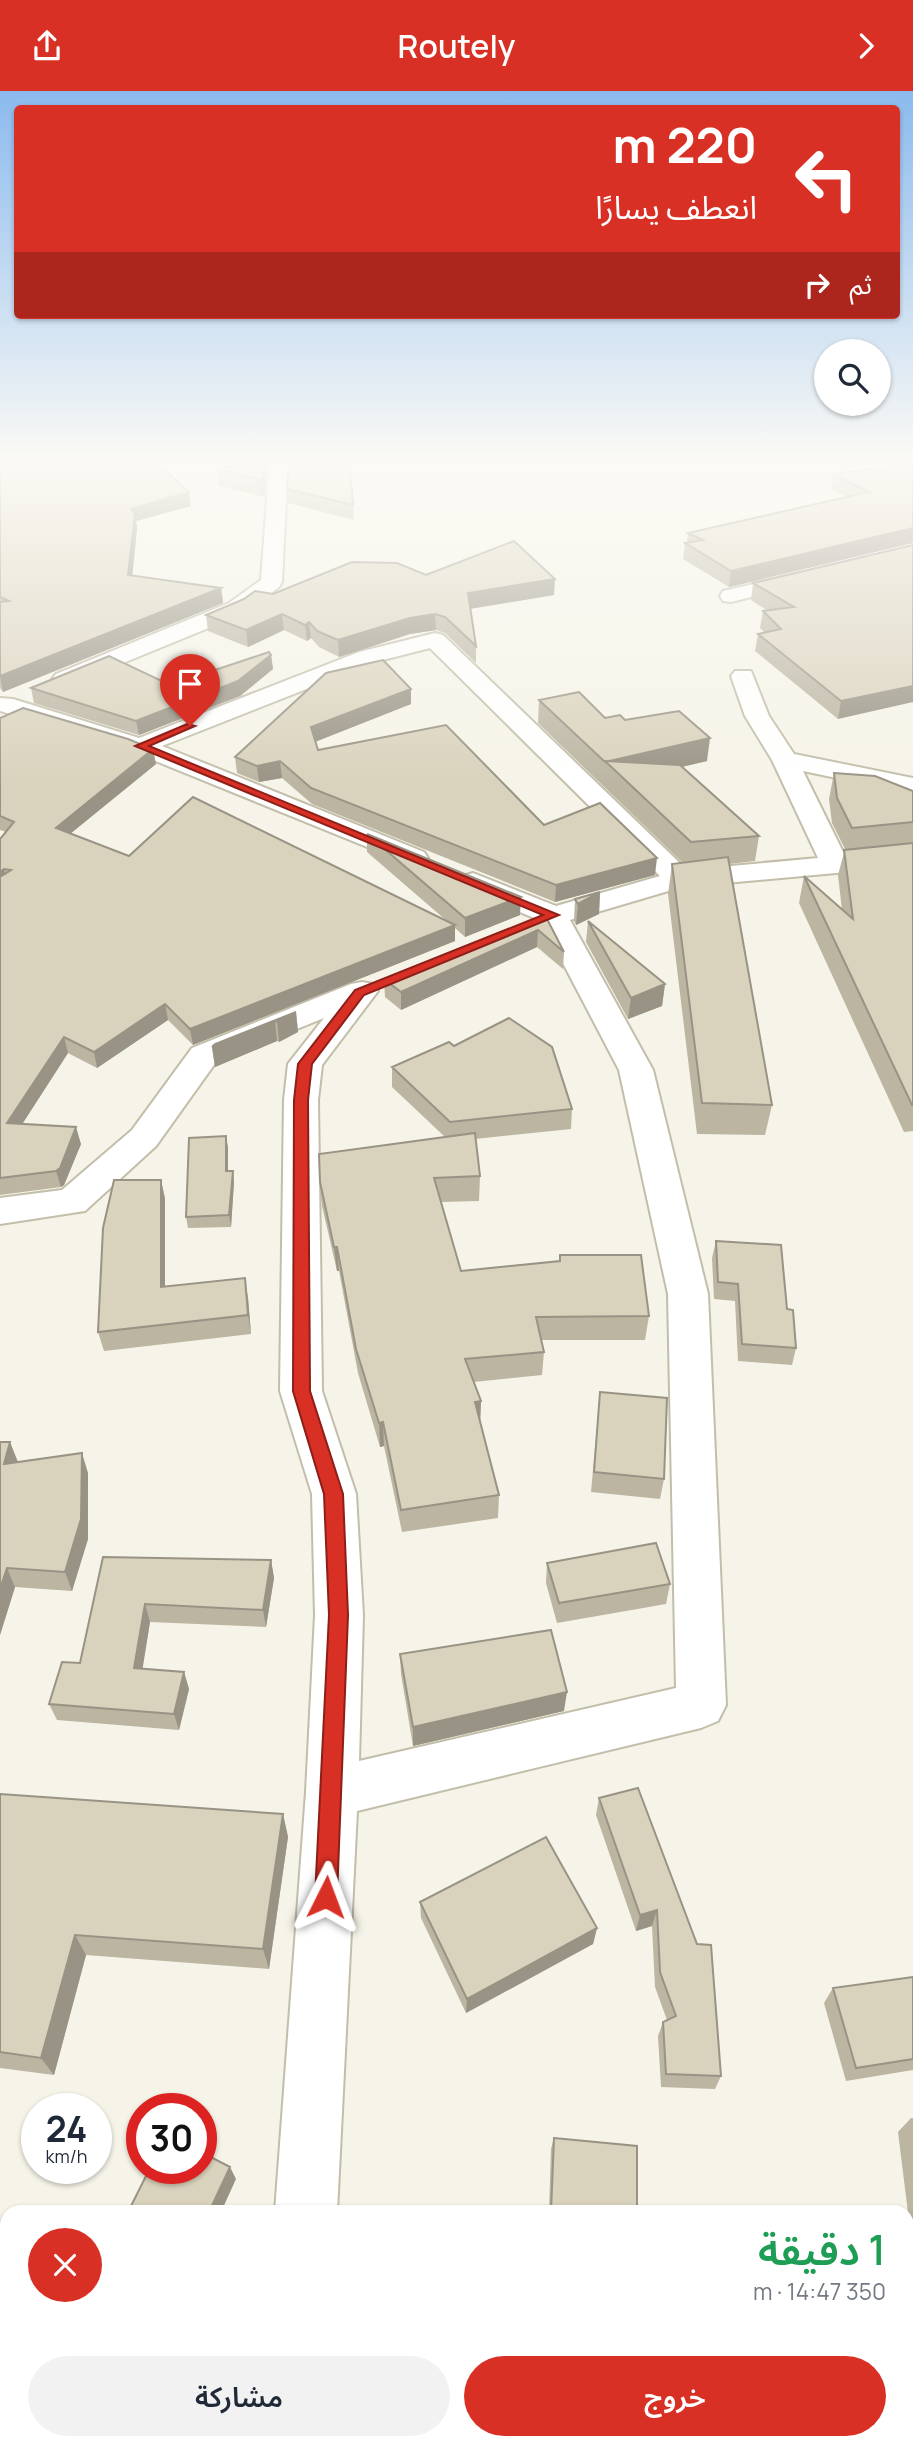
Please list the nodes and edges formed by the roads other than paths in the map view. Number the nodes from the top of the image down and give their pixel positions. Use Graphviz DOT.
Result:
graph roads {
  1 [pos="272,567"];
  2 [pos="819,576"];
  3 [pos="731,596"];
  4 [pos="743,676"];
  5 [pos="2,705"];
  6 [pos="140,746"];
  7 [pos="785,760"];
  8 [pos="913,786"];
  9 [pos="913,858"];
  10 [pos="835,865"];
  11 [pos="680,879"];
  12 [pos="553,915"];
  13 [pos="515,931"];
  14 [pos="0,1211"];
  15 [pos="332,1792"];
  16 [pos="306,2205"];
  1 -- 5 [label="street"];
  2 -- 3 [label="street"];
  4 -- 7 [label="street"];
  5 -- 6 [label="street"];
  6 -- 11 [label="street"];
  6 -- 12 [label="street"];
  7 -- 8 [label="street"];
  7 -- 10 [label="street"];
  9 -- 10 [label="street"];
  10 -- 11 [label="street"];
  11 -- 12 [label="street"];
  12 -- 13 [label="street"];
  12 -- 15 [label="street"];
  14 -- 15 [label="street"];
  15 -- 16 [label="street"];
}
